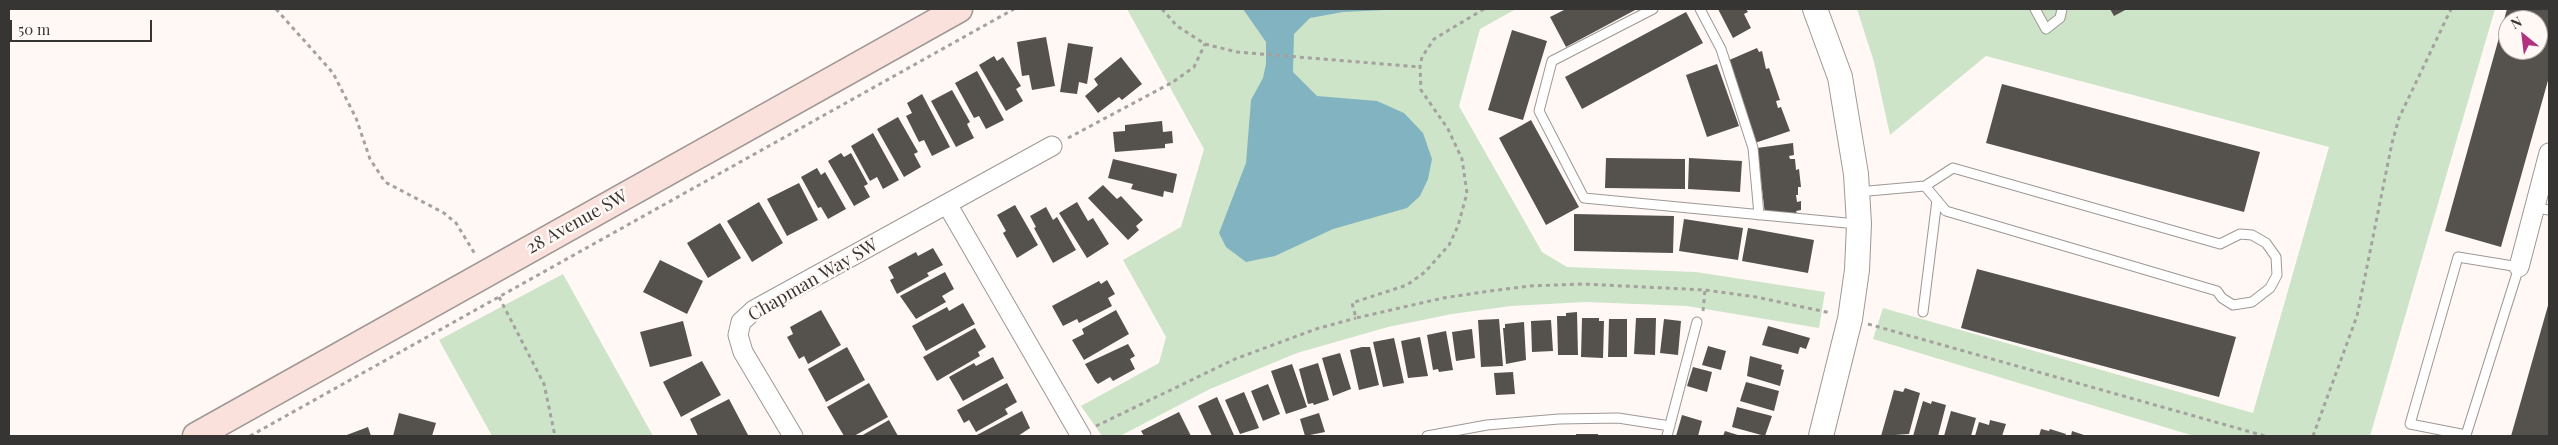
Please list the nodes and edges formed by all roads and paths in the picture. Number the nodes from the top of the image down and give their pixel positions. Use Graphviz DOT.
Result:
graph roads {
  1 [pos="276,9"];
  2 [pos="959,9"];
  3 [pos="1014,9"];
  4 [pos="1162,9"];
  5 [pos="1484,9"];
  6 [pos="1653,9"];
  7 [pos="1700,9"];
  8 [pos="1815,9"];
  9 [pos="2035,9"];
  10 [pos="2062,9"];
  11 [pos="2451,9"];
  12 [pos="1205,44"];
  13 [pos="1420,67"];
  14 [pos="1052,146"];
  15 [pos="2549,153"];
  16 [pos="1925,186"];
  17 [pos="1857,192"];
  18 [pos="1937,200"];
  19 [pos="947,204"];
  20 [pos="2542,209"];
  21 [pos="1759,215"];
  22 [pos="1859,224"];
  23 [pos="479,261"];
  24 [pos="2519,267"];
  25 [pos="1705,290"];
  26 [pos="496,291"];
  27 [pos="498,297"];
  28 [pos="1828,312"];
  29 [pos="1923,312"];
  30 [pos="1356,318"];
  31 [pos="1697,322"];
  32 [pos="1868,324"];
  33 [pos="1670,426"];
  34 [pos="1088,431"];
  35 [pos="196,436"];
  36 [pos="250,436"];
  37 [pos="555,436"];
  38 [pos="793,436"];
  39 [pos="1427,436"];
  40 [pos="1667,436"];
  41 [pos="1821,436"];
  42 [pos="2265,436"];
  43 [pos="2313,436"];
  1 -- 23 [label="path"];
  2 -- 35 [label="main road, 28 Avenue SW"];
  3 -- 27 [label="path"];
  4 -- 12 [label="path"];
  5 -- 13 [label="path"];
  6 -- 21 [label="lane"];
  7 -- 21 [label="lane"];
  8 -- 17 [label="street"];
  9 -- 10 [label="lane"];
  11 -- 43 [label="path"];
  12 -- 13 [label="path"];
  12 -- 14 [label="path"];
  13 -- 30 [label="path"];
  14 -- 19 [label="street, Chapman Way SW"];
  15 -- 20 [label="street"];
  16 -- 17 [label="lane"];
  16 -- 18 [label="lane"];
  16 -- 18 [label="lane"];
  17 -- 22 [label="street"];
  18 -- 29 [label="lane"];
  19 -- 34 [label="street"];
  19 -- 38 [label="street, Chapman Way SW"];
  20 -- 24 [label="street"];
  21 -- 22 [label="lane"];
  22 -- 41 [label="street"];
  24 -- 24 [label="lane"];
  25 -- 28 [label="path"];
  25 -- 30 [label="path"];
  25 -- 31 [label="path"];
  26 -- 27 [label="path"];
  27 -- 36 [label="path"];
  27 -- 37 [label="path"];
  30 -- 34 [label="path"];
  31 -- 33 [label="lane"];
  32 -- 42 [label="path"];
  33 -- 39 [label="lane"];
  33 -- 40 [label="lane"];
}
